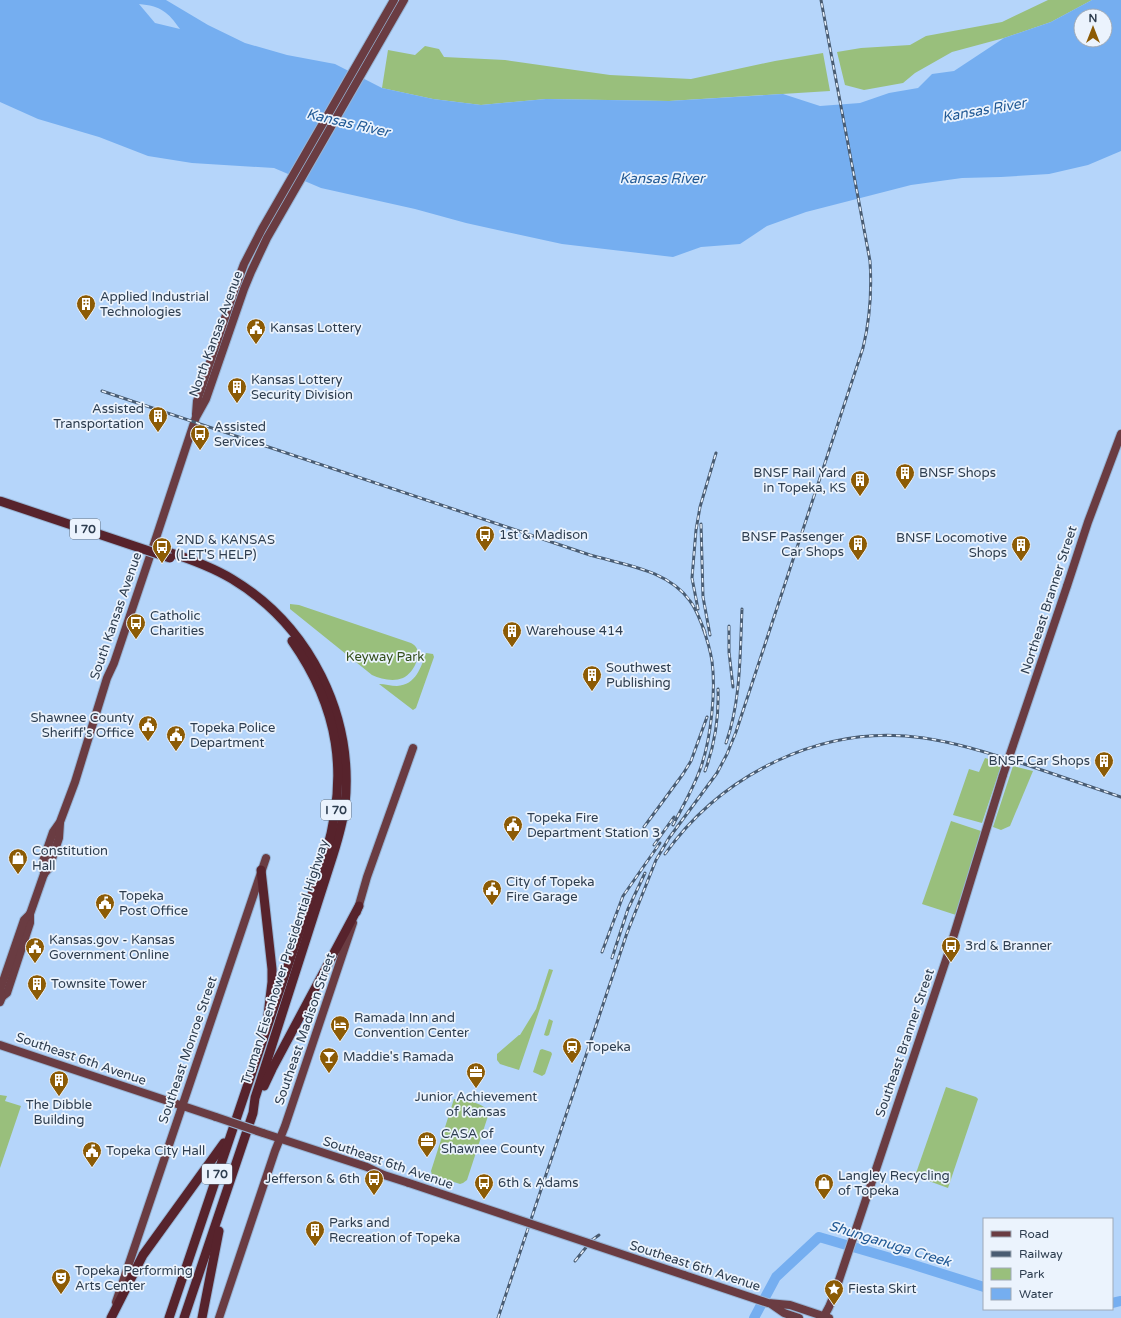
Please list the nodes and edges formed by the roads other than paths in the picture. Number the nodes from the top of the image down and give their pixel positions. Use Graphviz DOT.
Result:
graph roads {
  1 [pos="394,0"];
  2 [pos="404,0"];
  3 [pos="223,338"];
  4 [pos="196,417"];
  5 [pos="1121,434"];
  6 [pos="0,495"];
  7 [pos="0,501"];
  8 [pos="286,628"];
  9 [pos="413,748"];
  10 [pos="1003,775"];
  11 [pos="266,858"];
  12 [pos="261,870"];
  13 [pos="315,900"];
  14 [pos="359,906"];
  15 [pos="1,999"];
  16 [pos="266,1030"];
  17 [pos="0,1045"];
  18 [pos="182,1106"];
  19 [pos="252,1113"];
  20 [pos="231,1134"];
  21 [pos="280,1139"];
  22 [pos="228,1188"];
  23 [pos="768,1303"];
  24 [pos="111,1318"];
  25 [pos="169,1318"];
  26 [pos="184,1318"];
  27 [pos="202,1318"];
  28 [pos="219,1318"];
  29 [pos="799,1318"];
  30 [pos="825,1318"];
  1 -- 3 [label="main road, North Kansas Avenue"];
  2 -- 3 [label="main road, North Kansas Avenue"];
  3 -- 4 [label="main road, North Kansas Avenue"];
  4 -- 15 [label="main road, South Kansas Avenue"];
  5 -- 10 [label="main road, Northeast Branner Street, bridge"];
  6 -- 8 [label="highway, Truman/Eisenhower Presidential Highway / I 70"];
  7 -- 8 [label="highway, Truman/Eisenhower Presidential Highway / I 70, bridge"];
  8 -- 13 [label="highway, Truman/Eisenhower Presidential Highway / I 70"];
  9 -- 14 [label="main road, Southeast Madison Street"];
  10 -- 30 [label="main road, Southeast Branner Street"];
  11 -- 12 [label="main road, Southeast Monroe Street"];
  12 -- 16 [label="highway"];
  12 -- 18 [label="main road, Southeast Monroe Street"];
  13 -- 16 [label="highway, Truman/Eisenhower Presidential Highway / I 70"];
  13 -- 19 [label="highway, Truman/Eisenhower Presidential Highway / I 70"];
  14 -- 19 [label="highway"];
  14 -- 21 [label="main road, Southeast Madison Street"];
  16 -- 20 [label="highway, Truman/Eisenhower Presidential Highway / I 70"];
  17 -- 18 [label="main road, Southeast 6th Avenue"];
  18 -- 21 [label="main road, Southeast 6th Avenue, bridge"];
  18 -- 24 [label="main road, Southeast Monroe Street"];
  19 -- 22 [label="highway, Truman/Eisenhower Presidential Highway / I 70"];
  20 -- 24 [label="highway"];
  20 -- 25 [label="highway, Truman/Eisenhower Presidential Highway / I 70"];
  21 -- 23 [label="main road, Southeast 6th Avenue, bridge"];
  21 -- 28 [label="main road, Southeast Madison Street"];
  22 -- 26 [label="highway, Truman/Eisenhower Presidential Highway / I 70"];
  22 -- 27 [label="highway"];
  23 -- 29 [label="main road, Southeast 6th Avenue"];
  23 -- 30 [label="main road, Southeast 6th Avenue"];
}
